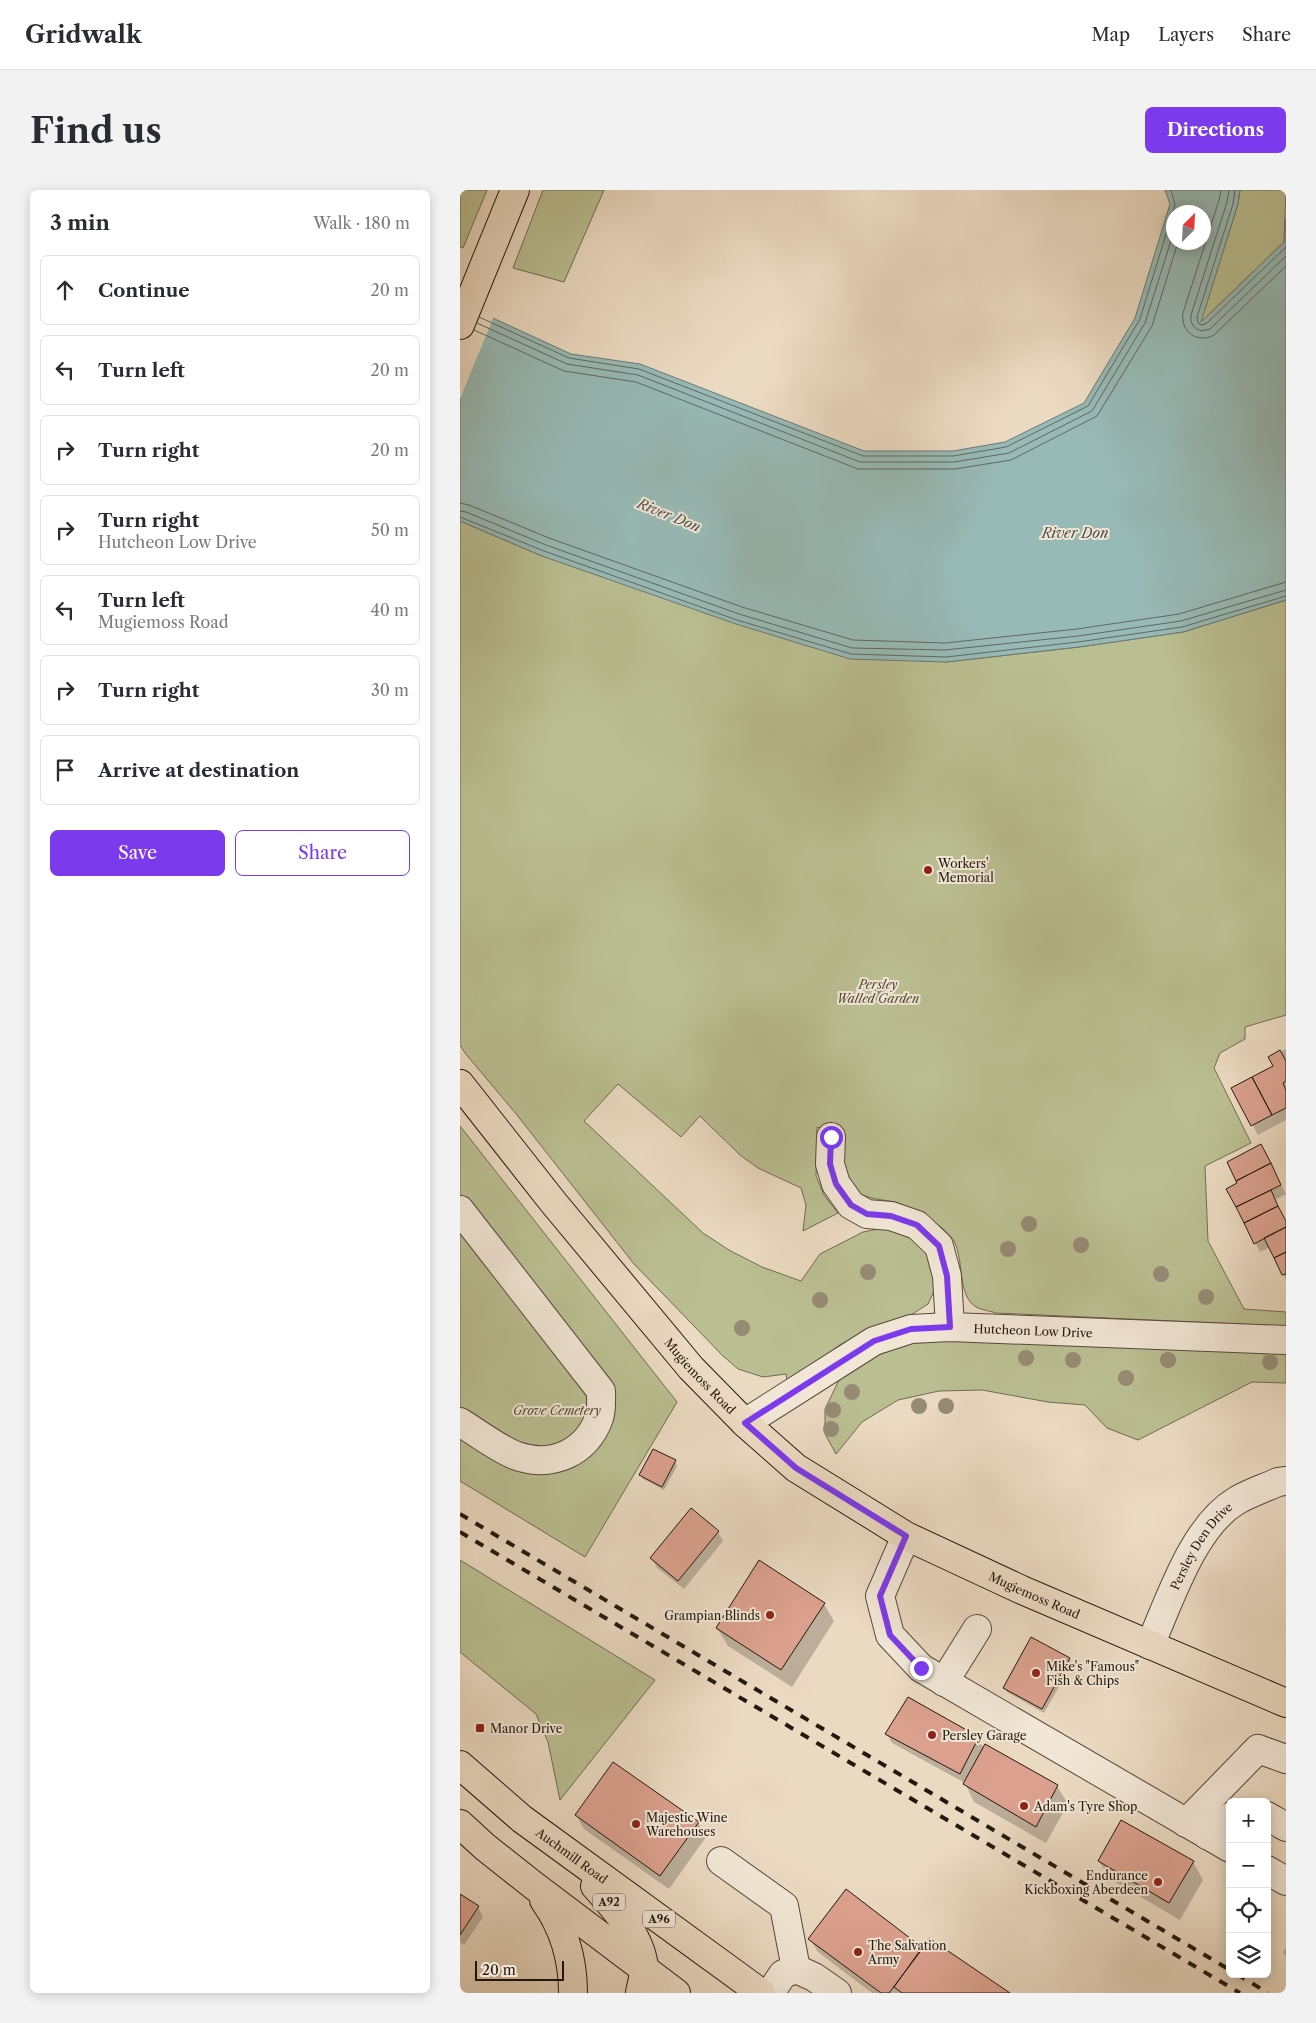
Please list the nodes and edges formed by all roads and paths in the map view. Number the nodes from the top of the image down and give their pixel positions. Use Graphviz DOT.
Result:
graph roads {
  1 [pos="515,190"];
  2 [pos="460,325"];
  3 [pos="460,1084"];
  4 [pos="831,1137"];
  5 [pos="460,1210"];
  6 [pos="950,1327"];
  7 [pos="1286,1340"];
  8 [pos="460,1422"];
  9 [pos="745,1423"];
  10 [pos="1286,1482"];
  11 [pos="906,1536"];
  12 [pos="976,1629"];
  13 [pos="1150,1645"];
  14 [pos="944,1682"];
  15 [pos="1286,1703"];
  16 [pos="1286,1759"];
  17 [pos="460,1764"];
  18 [pos="1226,1818"];
  19 [pos="1271,1818"];
  20 [pos="460,1824"];
  21 [pos="1286,1827"];
  22 [pos="1196,1829"];
  23 [pos="556,1845"];
  24 [pos="1226,1846"];
  25 [pos="720,1861"];
  26 [pos="1271,1872"];
  27 [pos="1286,1881"];
  28 [pos="533,1885"];
  29 [pos="796,1969"];
  30 [pos="642,1981"];
  31 [pos="573,1993"];
  32 [pos="676,1993"];
  33 [pos="761,1993"];
  34 [pos="770,1993"];
  35 [pos="837,1993"];
  1 -- 2 [label="main road"];
  3 -- 9 [label="main road, Mugiemoss Road"];
  4 -- 6 [label="street"];
  5 -- 8 [label="street"];
  6 -- 7 [label="street, Hutcheon Low Drive"];
  6 -- 9 [label="street, Hutcheon Low Drive"];
  9 -- 11 [label="main road, Mugiemoss Road"];
  10 -- 13 [label="street, Persley Den Drive"];
  11 -- 13 [label="main road, Mugiemoss Road"];
  11 -- 14 [label="street"];
  12 -- 14 [label="street"];
  13 -- 15 [label="main road, Mugiemoss Road"];
  14 -- 22 [label="street"];
  16 -- 22 [label="street"];
  17 -- 23 [label="main road, Auchmill Road / A96"];
  18 -- 22 [label="street"];
  19 -- 21 [label="street"];
  20 -- 28 [label="main road"];
  22 -- 24 [label="street"];
  23 -- 30 [label="main road, A92"];
  23 -- 33 [label="main road, Auchmill Road / A96"];
  25 -- 29 [label="street"];
  26 -- 27 [label="street"];
  28 -- 30 [label="main road"];
  28 -- 31 [label="main road"];
  29 -- 34 [label="street"];
  29 -- 35 [label="street"];
  30 -- 32 [label="main road"];
}
